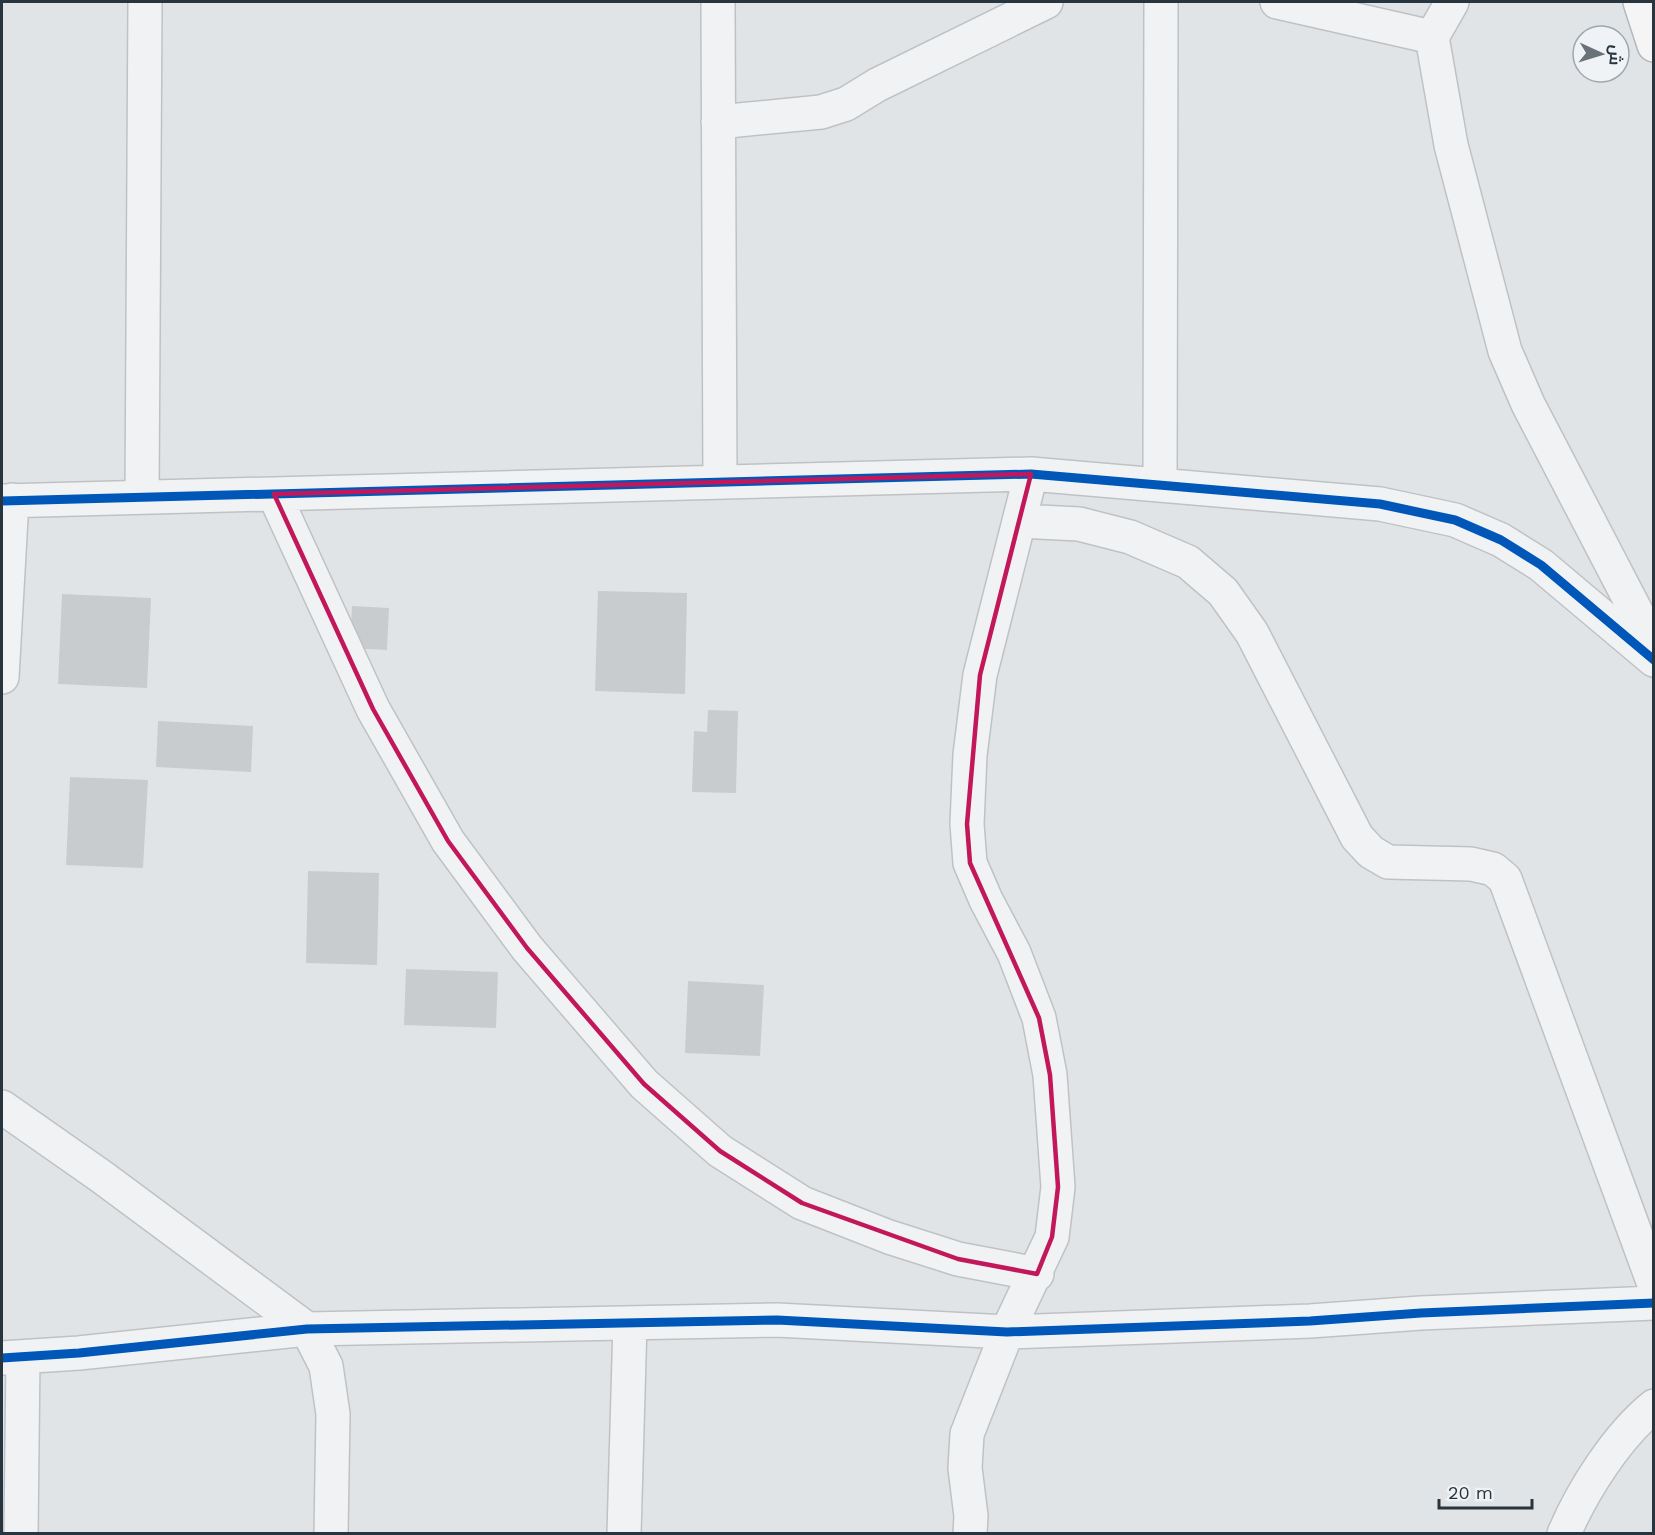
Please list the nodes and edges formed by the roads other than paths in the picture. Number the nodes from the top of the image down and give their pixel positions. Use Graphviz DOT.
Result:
graph roads {
  1 [pos="145,2"];
  2 [pos="718,2"];
  3 [pos="1046,2"];
  4 [pos="1161,2"];
  5 [pos="1277,2"];
  6 [pos="1452,2"];
  7 [pos="1432,37"];
  8 [pos="718,122"];
  9 [pos="1032,474"];
  10 [pos="720,482"];
  11 [pos="1160,485"];
  12 [pos="274,494"];
  13 [pos="142,497"];
  14 [pos="7,501"];
  15 [pos="1019,521"];
  16 [pos="1653,646"];
  17 [pos="1653,660"];
  18 [pos="2,677"];
  19 [pos="2,1107"];
  20 [pos="1037,1274"];
  21 [pos="1653,1284"];
  22 [pos="1653,1303"];
  23 [pos="630,1323"];
  24 [pos="307,1329"];
  25 [pos="1007,1332"];
  26 [pos="12,1357"];
  27 [pos="1653,1406"];
  28 [pos="1573,1524"];
  29 [pos="21,1533"];
  30 [pos="331,1533"];
  31 [pos="624,1533"];
  32 [pos="970,1533"];
  1 -- 13 [label="street"];
  2 -- 8 [label="street"];
  3 -- 8 [label="street"];
  4 -- 11 [label="street"];
  5 -- 7 [label="street"];
  6 -- 7 [label="street"];
  7 -- 16 [label="street"];
  8 -- 10 [label="street"];
  9 -- 10 [label="street"];
  9 -- 11 [label="street"];
  9 -- 15 [label="street"];
  10 -- 12 [label="street"];
  11 -- 17 [label="street"];
  12 -- 13 [label="street"];
  12 -- 20 [label="street"];
  13 -- 14 [label="street"];
  14 -- 18 [label="street"];
  15 -- 20 [label="street"];
  15 -- 21 [label="street"];
  19 -- 24 [label="street"];
  20 -- 25 [label="street"];
  22 -- 25 [label="street"];
  23 -- 24 [label="street"];
  23 -- 25 [label="street"];
  23 -- 31 [label="street"];
  24 -- 26 [label="street"];
  24 -- 30 [label="street"];
  25 -- 32 [label="street"];
  26 -- 29 [label="street"];
  27 -- 28 [label="street"];
}
